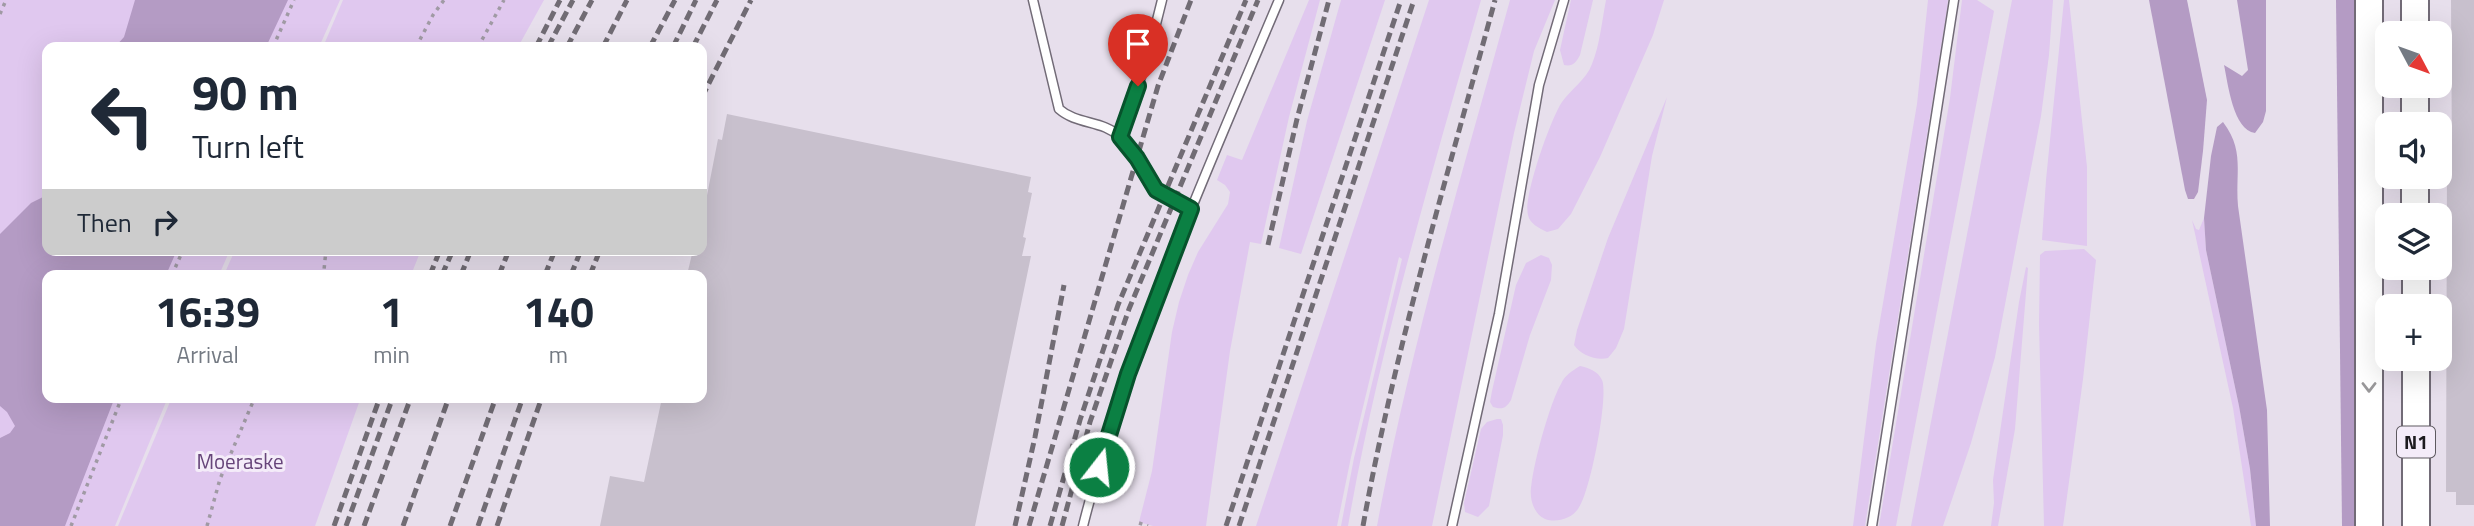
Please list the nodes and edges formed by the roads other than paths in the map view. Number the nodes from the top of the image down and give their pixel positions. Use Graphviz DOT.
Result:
graph roads {
  1 [pos="1033,0"];
  2 [pos="1162,0"];
  3 [pos="1279,0"];
  4 [pos="1564,0"];
  5 [pos="1954,0"];
  6 [pos="2369,0"];
  7 [pos="2415,0"];
  8 [pos="2415,21"];
  9 [pos="1120,137"];
  10 [pos="1191,209"];
  11 [pos="2416,371"];
  12 [pos="1083,526"];
  13 [pos="1452,526"];
  14 [pos="1872,526"];
  15 [pos="2369,526"];
  16 [pos="2416,526"];
  1 -- 9 [label="lane"];
  2 -- 9 [label="lane"];
  3 -- 10 [label="lane"];
  4 -- 13 [label="lane"];
  5 -- 14 [label="lane"];
  6 -- 15 [label="main road, N1, one-way"];
  7 -- 8 [label="main road"];
  9 -- 10 [label="lane"];
  10 -- 12 [label="lane"];
  11 -- 16 [label="main road, N1"];
}
